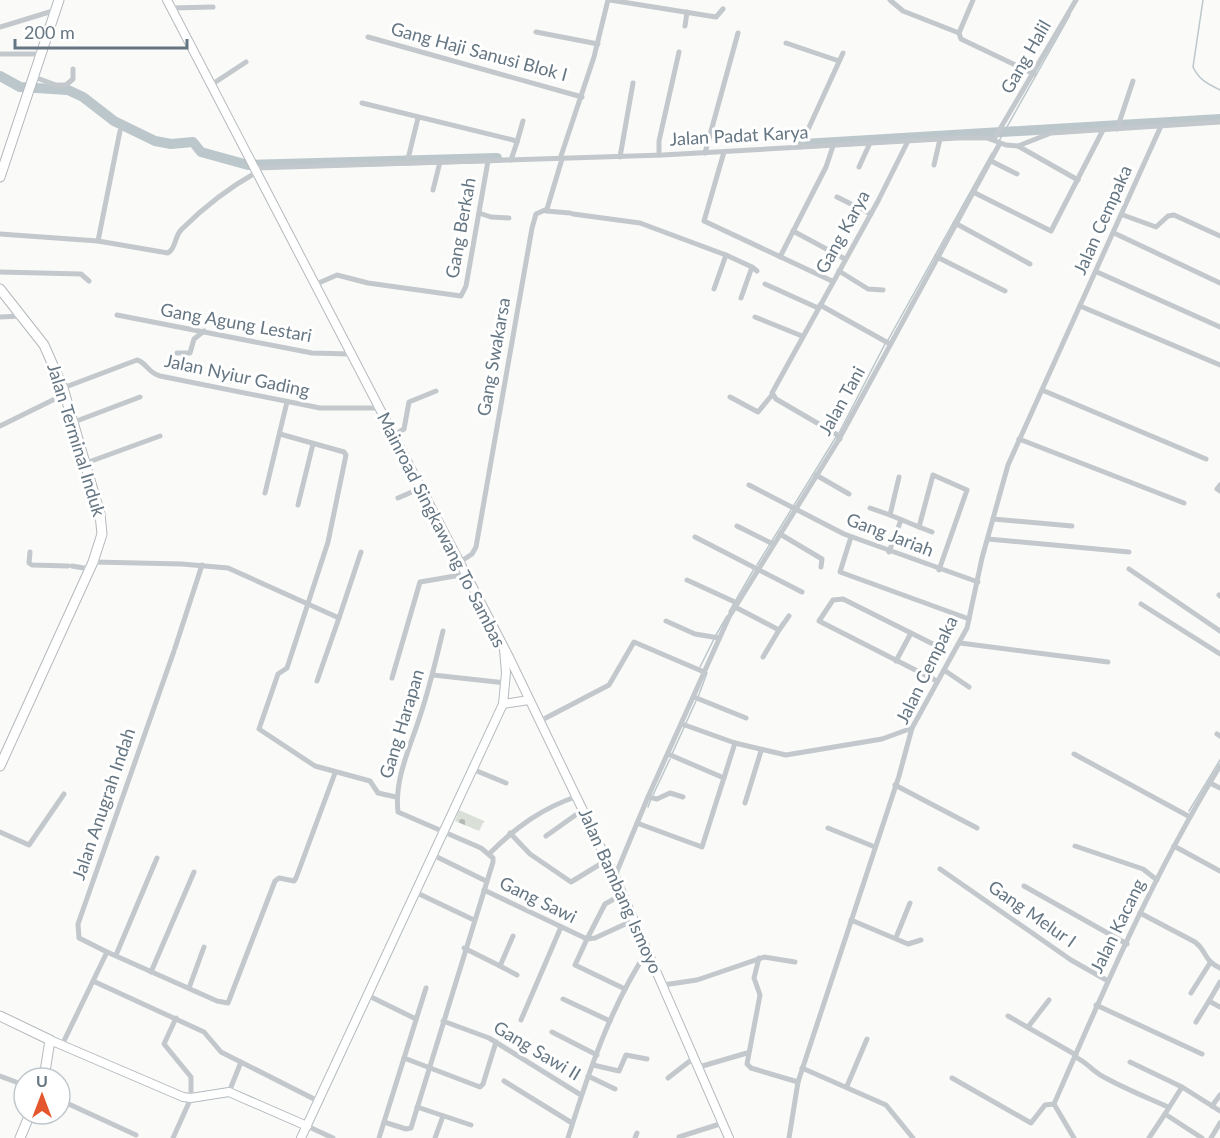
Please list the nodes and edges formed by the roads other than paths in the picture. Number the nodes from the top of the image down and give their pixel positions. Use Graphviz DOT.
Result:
graph roads {
  1 [pos="59,0"];
  2 [pos="609,0"];
  3 [pos="890,0"];
  4 [pos="974,0"];
  5 [pos="1076,0"];
  6 [pos="169,4"];
  7 [pos="213,8"];
  8 [pos="723,9"];
  9 [pos="56,10"];
  10 [pos="687,12"];
  11 [pos="685,26"];
  12 [pos="0,27"];
  13 [pos="536,32"];
  14 [pos="738,33"];
  15 [pos="959,33"];
  16 [pos="368,37"];
  17 [pos="786,43"];
  18 [pos="597,44"];
  19 [pos="679,52"];
  20 [pos="843,53"];
  21 [pos="0,54"];
  22 [pos="42,54"];
  23 [pos="839,61"];
  24 [pos="246,62"];
  25 [pos="74,69"];
  26 [pos="1034,74"];
  27 [pos="33,81"];
  28 [pos="1133,81"];
  29 [pos="633,83"];
  30 [pos="211,86"];
  31 [pos="582,97"];
  32 [pos="362,103"];
  33 [pos="418,118"];
  34 [pos="523,121"];
  35 [pos="1220,122"];
  36 [pos="1161,126"];
  37 [pos="1117,129"];
  38 [pos="1103,130"];
  39 [pos="120,131"];
  40 [pos="940,139"];
  41 [pos="908,141"];
  42 [pos="997,141"];
  43 [pos="517,142"];
  44 [pos="870,143"];
  45 [pos="833,146"];
  46 [pos="1018,146"];
  47 [pos="800,147"];
  48 [pos="706,150"];
  49 [pos="658,152"];
  50 [pos="724,152"];
  51 [pos="620,155"];
  52 [pos="561,157"];
  53 [pos="512,158"];
  54 [pos="488,161"];
  55 [pos="991,161"];
  56 [pos="440,162"];
  57 [pos="407,163"];
  58 [pos="934,165"];
  59 [pos="255,167"];
  60 [pos="859,167"];
  61 [pos="1017,174"];
  62 [pos="0,177"];
  63 [pos="1078,180"];
  64 [pos="433,190"];
  65 [pos="973,192"];
  66 [pos="837,197"];
  67 [pos="546,211"];
  68 [pos="478,213"];
  69 [pos="871,214"];
  70 [pos="1123,215"];
  71 [pos="509,218"];
  72 [pos="955,223"];
  73 [pos="793,231"];
  74 [pos="1114,233"];
  75 [pos="0,234"];
  76 [pos="1220,236"];
  77 [pos="98,241"];
  78 [pos="726,255"];
  79 [pos="780,257"];
  80 [pos="936,257"];
  81 [pos="845,259"];
  82 [pos="1030,264"];
  83 [pos="839,271"];
  84 [pos="0,272"];
  85 [pos="1097,272"];
  86 [pos="89,281"];
  87 [pos="832,281"];
  88 [pos="1220,283"];
  89 [pos="765,284"];
  90 [pos="314,285"];
  91 [pos="0,289"];
  92 [pos="714,289"];
  93 [pos="884,291"];
  94 [pos="1005,291"];
  95 [pos="741,298"];
  96 [pos="1080,306"];
  97 [pos="819,307"];
  98 [pos="117,315"];
  99 [pos="21,316"];
  100 [pos="0,317"];
  101 [pos="754,317"];
  102 [pos="1220,327"];
  103 [pos="204,331"];
  104 [pos="802,336"];
  105 [pos="887,342"];
  106 [pos="177,352"];
  107 [pos="350,354"];
  108 [pos="1220,365"];
  109 [pos="1042,390"];
  110 [pos="64,391"];
  111 [pos="436,392"];
  112 [pos="772,395"];
  113 [pos="140,397"];
  114 [pos="730,397"];
  115 [pos="287,402"];
  116 [pos="380,408"];
  117 [pos="74,422"];
  118 [pos="0,426"];
  119 [pos="280,434"];
  120 [pos="395,434"];
  121 [pos="160,436"];
  122 [pos="838,437"];
  123 [pos="1019,439"];
  124 [pos="313,444"];
  125 [pos="1206,459"];
  126 [pos="86,462"];
  127 [pos="816,475"];
  128 [pos="899,477"];
  129 [pos="748,485"];
  130 [pos="1220,485"];
  131 [pos="421,488"];
  132 [pos="1220,491"];
  133 [pos="266,493"];
  134 [pos="849,494"];
  135 [pos="398,498"];
  136 [pos="1184,503"];
  137 [pos="298,505"];
  138 [pos="792,508"];
  139 [pos="870,508"];
  140 [pos="890,515"];
  141 [pos="993,519"];
  142 [pos="901,520"];
  143 [pos="737,526"];
  144 [pos="1072,526"];
  145 [pos="919,527"];
  146 [pos="932,532"];
  147 [pos="780,534"];
  148 [pos="695,537"];
  149 [pos="851,537"];
  150 [pos="988,539"];
  151 [pos="771,543"];
  152 [pos="30,552"];
  153 [pos="361,552"];
  154 [pos="889,552"];
  155 [pos="1130,552"];
  156 [pos="463,560"];
  157 [pos="91,565"];
  158 [pos="202,565"];
  159 [pos="756,567"];
  160 [pos="821,567"];
  161 [pos="1129,568"];
  162 [pos="939,570"];
  163 [pos="467,574"];
  164 [pos="687,580"];
  165 [pos="978,582"];
  166 [pos="802,592"];
  167 [pos="1141,604"];
  168 [pos="307,605"];
  169 [pos="736,605"];
  170 [pos="789,616"];
  171 [pos="339,618"];
  172 [pos="969,619"];
  173 [pos="666,621"];
  174 [pos="779,630"];
  175 [pos="443,631"];
  176 [pos="1220,631"];
  177 [pos="911,633"];
  178 [pos="719,638"];
  179 [pos="960,643"];
  180 [pos="504,647"];
  181 [pos="939,647"];
  182 [pos="1220,654"];
  183 [pos="763,657"];
  184 [pos="896,661"];
  185 [pos="1108,662"];
  186 [pos="944,670"];
  187 [pos="702,671"];
  188 [pos="433,675"];
  189 [pos="392,678"];
  190 [pos="317,681"];
  191 [pos="937,681"];
  192 [pos="506,682"];
  193 [pos="969,687"];
  194 [pos="693,698"];
  195 [pos="529,700"];
  196 [pos="503,704"];
  197 [pos="746,718"];
  198 [pos="540,721"];
  199 [pos="685,725"];
  200 [pos="912,728"];
  201 [pos="735,743"];
  202 [pos="761,751"];
  203 [pos="1074,754"];
  204 [pos="671,756"];
  205 [pos="0,766"];
  206 [pos="1220,766"];
  207 [pos="472,768"];
  208 [pos="335,773"];
  209 [pos="724,778"];
  210 [pos="506,783"];
  211 [pos="1210,783"];
  212 [pos="895,785"];
  213 [pos="1220,788"];
  214 [pos="64,794"];
  215 [pos="578,796"];
  216 [pos="683,796"];
  217 [pos="396,797"];
  218 [pos="651,798"];
  219 [pos="745,803"];
  220 [pos="584,809"];
  221 [pos="1190,817"];
  222 [pos="637,823"];
  223 [pos="828,828"];
  224 [pos="977,828"];
  225 [pos="443,831"];
  226 [pos="0,832"];
  227 [pos="510,833"];
  228 [pos="546,836"];
  229 [pos="872,846"];
  230 [pos="1074,846"];
  231 [pos="1174,846"];
  232 [pos="489,854"];
  233 [pos="433,855"];
  234 [pos="157,858"];
  235 [pos="607,860"];
  236 [pos="940,869"];
  237 [pos="1220,871"];
  238 [pos="194,872"];
  239 [pos="616,874"];
  240 [pos="483,880"];
  241 [pos="1157,880"];
  242 [pos="1024,886"];
  243 [pos="484,890"];
  244 [pos="415,892"];
  245 [pos="623,894"];
  246 [pos="910,903"];
  247 [pos="1140,913"];
  248 [pos="474,920"];
  249 [pos="634,920"];
  250 [pos="850,920"];
  251 [pos="561,927"];
  252 [pos="897,935"];
  253 [pos="513,936"];
  254 [pos="587,939"];
  255 [pos="921,940"];
  256 [pos="1127,944"];
  257 [pos="204,947"];
  258 [pos="464,948"];
  259 [pos="648,950"];
  260 [pos="107,952"];
  261 [pos="116,956"];
  262 [pos="759,958"];
  263 [pos="795,962"];
  264 [pos="1210,963"];
  265 [pos="500,966"];
  266 [pos="1220,968"];
  267 [pos="152,972"];
  268 [pos="518,975"];
  269 [pos="93,981"];
  270 [pos="1108,981"];
  271 [pos="1220,982"];
  272 [pos="667,984"];
  273 [pos="189,988"];
  274 [pos="426,988"];
  275 [pos="625,989"];
  276 [pos="1191,993"];
  277 [pos="367,996"];
  278 [pos="563,999"];
  279 [pos="1049,1000"];
  280 [pos="1209,1001"];
  281 [pos="1096,1005"];
  282 [pos="1220,1007"];
  283 [pos="0,1016"];
  284 [pos="1008,1016"];
  285 [pos="176,1018"];
  286 [pos="416,1019"];
  287 [pos="521,1020"];
  288 [pos="443,1021"];
  289 [pos="610,1021"];
  290 [pos="1196,1022"];
  291 [pos="1028,1027"];
  292 [pos="552,1032"];
  293 [pos="867,1039"];
  294 [pos="50,1040"];
  295 [pos="496,1042"];
  296 [pos="62,1045"];
  297 [pos="747,1053"];
  298 [pos="1202,1054"];
  299 [pos="597,1055"];
  300 [pos="1075,1056"];
  301 [pos="695,1057"];
  302 [pos="404,1058"];
  303 [pos="647,1059"];
  304 [pos="241,1062"];
  305 [pos="1130,1062"];
  306 [pos="592,1065"];
  307 [pos="46,1066"];
  308 [pos="704,1066"];
  309 [pos="802,1068"];
  310 [pos="430,1069"];
  311 [pos="588,1076"];
  312 [pos="668,1078"];
  313 [pos="952,1078"];
  314 [pos="504,1081"];
  315 [pos="798,1082"];
  316 [pos="847,1086"];
  317 [pos="1182,1087"];
  318 [pos="615,1089"];
  319 [pos="229,1092"];
  320 [pos="581,1095"];
  321 [pos="1220,1095"];
  322 [pos="190,1098"];
  323 [pos="318,1101"];
  324 [pos="1054,1104"];
  325 [pos="72,1106"];
  326 [pos="1212,1106"];
  327 [pos="417,1107"];
  328 [pos="1168,1107"];
  329 [pos="1220,1111"];
  330 [pos="1165,1114"];
  331 [pos="443,1116"];
  332 [pos="384,1122"];
  333 [pos="572,1123"];
  334 [pos="723,1123"];
  335 [pos="1220,1124"];
  336 [pos="471,1125"];
  337 [pos="306,1126"];
  338 [pos="136,1137"];
  339 [pos="679,1137"];
  340 [pos="789,1137"];
  341 [pos="143,1138"];
  342 [pos="173,1138"];
  343 [pos="301,1138"];
  344 [pos="333,1138"];
  345 [pos="379,1138"];
  346 [pos="435,1138"];
  347 [pos="568,1138"];
  348 [pos="729,1138"];
  349 [pos="796,1138"];
  350 [pos="913,1138"];
  351 [pos="1074,1138"];
  352 [pos="1149,1138"];
  353 [pos="1202,1138"];
  354 [pos="1211,1138"];
  1 -- 9 [label="highway"];
  2 -- 10 [label="street"];
  2 -- 18 [label="street, Gang Swakarsa"];
  3 -- 15 [label="street"];
  4 -- 15 [label="street"];
  5 -- 26 [label="street, Gang Halil"];
  6 -- 7 [label="street"];
  6 -- 30 [label="main road, Mainroad Singkawang To Sambas"];
  8 -- 10 [label="street"];
  9 -- 12 [label="street"];
  9 -- 22 [label="highway"];
  10 -- 11 [label="street"];
  13 -- 18 [label="street"];
  14 -- 48 [label="street"];
  15 -- 26 [label="street"];
  16 -- 31 [label="street, Gang Haji Sanusi Blok I"];
  17 -- 23 [label="street"];
  18 -- 31 [label="street, Gang Swakarsa"];
  19 -- 49 [label="street"];
  20 -- 23 [label="street"];
  21 -- 22 [label="street"];
  22 -- 27 [label="highway"];
  23 -- 47 [label="street"];
  24 -- 30 [label="street"];
  25 -- 27 [label="street"];
  26 -- 42 [label="street, Gang Halil"];
  27 -- 62 [label="highway"];
  28 -- 37 [label="street"];
  29 -- 51 [label="street"];
  30 -- 59 [label="main road, Mainroad Singkawang To Sambas"];
  31 -- 52 [label="street, Gang Swakarsa"];
  32 -- 33 [label="street"];
  33 -- 43 [label="street"];
  33 -- 57 [label="street"];
  34 -- 43 [label="street"];
  35 -- 36 [label="street"];
  36 -- 37 [label="street"];
  36 -- 70 [label="street, Jalan Cempaka"];
  37 -- 38 [label="street"];
  38 -- 46 [label="street"];
  38 -- 63 [label="street"];
  39 -- 77 [label="street"];
  40 -- 41 [label="street, Jalan Padat Karya"];
  40 -- 42 [label="street, Jalan Padat Karya"];
  40 -- 58 [label="street"];
  41 -- 44 [label="street, Jalan Padat Karya"];
  41 -- 69 [label="street, Gang Karya"];
  42 -- 46 [label="street, Jalan Padat Karya"];
  42 -- 55 [label="street, Jalan Tani"];
  43 -- 53 [label="street"];
  44 -- 45 [label="street, Jalan Padat Karya"];
  44 -- 60 [label="street"];
  45 -- 47 [label="street, Jalan Padat Karya"];
  45 -- 73 [label="street"];
  46 -- 63 [label="street"];
  47 -- 50 [label="street, Jalan Padat Karya"];
  48 -- 49 [label="street, Jalan Padat Karya"];
  48 -- 50 [label="street, Jalan Padat Karya"];
  49 -- 51 [label="street, Jalan Padat Karya"];
  50 -- 79 [label="street"];
  51 -- 52 [label="street, Jalan Padat Karya"];
  52 -- 53 [label="street, Jalan Padat Karya"];
  52 -- 67 [label="street, Gang Swakarsa"];
  53 -- 54 [label="street, Jalan Padat Karya"];
  54 -- 56 [label="street, Jalan Padat Karya"];
  54 -- 68 [label="street, Gang Berkah"];
  55 -- 61 [label="street"];
  55 -- 65 [label="street, Jalan Tani"];
  56 -- 57 [label="street, Jalan Padat Karya"];
  56 -- 64 [label="street"];
  57 -- 59 [label="street, Jalan Padat Karya"];
  59 -- 77 [label="street"];
  59 -- 90 [label="main road, Mainroad Singkawang To Sambas"];
  63 -- 65 [label="street"];
  65 -- 72 [label="street, Jalan Tani"];
  66 -- 69 [label="street"];
  67 -- 78 [label="street"];
  67 -- 156 [label="street, Gang Swakarsa"];
  68 -- 71 [label="street"];
  68 -- 90 [label="street, Gang Berkah"];
  69 -- 81 [label="street, Gang Karya"];
  70 -- 74 [label="street, Jalan Cempaka"];
  70 -- 76 [label="street"];
  72 -- 80 [label="street, Jalan Tani"];
  72 -- 82 [label="street"];
  73 -- 79 [label="street"];
  73 -- 81 [label="street"];
  74 -- 85 [label="street, Jalan Cempaka"];
  74 -- 88 [label="street"];
  75 -- 77 [label="street"];
  78 -- 92 [label="street"];
  78 -- 95 [label="street"];
  79 -- 87 [label="street"];
  80 -- 94 [label="street"];
  80 -- 105 [label="street, Jalan Tani"];
  81 -- 83 [label="street, Gang Karya"];
  83 -- 87 [label="street, Gang Karya"];
  83 -- 93 [label="street"];
  84 -- 86 [label="street"];
  85 -- 96 [label="street, Jalan Cempaka"];
  85 -- 102 [label="street"];
  87 -- 97 [label="street, Gang Karya"];
  89 -- 97 [label="street"];
  90 -- 107 [label="main road, Mainroad Singkawang To Sambas"];
  91 -- 99 [label="highway, Jalan Terminal Induk"];
  96 -- 108 [label="street"];
  96 -- 109 [label="street, Jalan Cempaka"];
  97 -- 104 [label="street, Gang Karya"];
  97 -- 105 [label="street"];
  98 -- 103 [label="street, Gang Agung Lestari"];
  99 -- 100 [label="street"];
  99 -- 110 [label="highway, Jalan Terminal Induk"];
  101 -- 104 [label="street"];
  103 -- 106 [label="street"];
  103 -- 107 [label="street, Gang Agung Lestari"];
  104 -- 112 [label="street, Gang Karya"];
  105 -- 122 [label="street, Jalan Tani"];
  107 -- 116 [label="main road, Mainroad Singkawang To Sambas"];
  109 -- 123 [label="street, Jalan Cempaka"];
  109 -- 125 [label="street"];
  110 -- 115 [label="street, Jalan Nyiur Gading"];
  110 -- 117 [label="highway, Jalan Terminal Induk"];
  110 -- 118 [label="street"];
  111 -- 120 [label="street"];
  112 -- 114 [label="street"];
  112 -- 122 [label="street"];
  113 -- 117 [label="street"];
  115 -- 116 [label="street, Jalan Nyiur Gading"];
  115 -- 119 [label="street"];
  116 -- 120 [label="main road, Mainroad Singkawang To Sambas"];
  117 -- 126 [label="highway, Jalan Terminal Induk"];
  119 -- 124 [label="street"];
  119 -- 133 [label="street"];
  120 -- 131 [label="main road, Mainroad Singkawang To Sambas"];
  121 -- 126 [label="street"];
  122 -- 127 [label="street, Jalan Tani"];
  123 -- 136 [label="street"];
  123 -- 141 [label="street, Jalan Cempaka"];
  124 -- 137 [label="street"];
  124 -- 168 [label="street"];
  126 -- 157 [label="highway, Jalan Terminal Induk"];
  127 -- 134 [label="street"];
  127 -- 138 [label="street, Jalan Tani"];
  128 -- 140 [label="street"];
  129 -- 138 [label="street, Gang Jariah"];
  130 -- 132 [label="street"];
  131 -- 135 [label="street"];
  131 -- 156 [label="main road, Mainroad Singkawang To Sambas"];
  138 -- 147 [label="street, Jalan Tani"];
  138 -- 149 [label="street, Gang Jariah"];
  139 -- 140 [label="street"];
  140 -- 142 [label="street"];
  141 -- 144 [label="street"];
  141 -- 150 [label="street, Jalan Cempaka"];
  142 -- 145 [label="street"];
  142 -- 154 [label="street"];
  143 -- 151 [label="street"];
  145 -- 146 [label="street"];
  145 -- 162 [label="street"];
  147 -- 151 [label="street, Jalan Tani"];
  147 -- 160 [label="street"];
  148 -- 159 [label="street"];
  149 -- 154 [label="street, Gang Jariah"];
  149 -- 172 [label="street"];
  150 -- 155 [label="street"];
  150 -- 165 [label="street, Jalan Cempaka"];
  151 -- 159 [label="street, Jalan Tani"];
  152 -- 157 [label="street"];
  153 -- 171 [label="street"];
  154 -- 162 [label="street, Gang Jariah"];
  156 -- 163 [label="main road, Mainroad Singkawang To Sambas"];
  157 -- 158 [label="street"];
  157 -- 205 [label="highway, Jalan Terminal Induk"];
  158 -- 168 [label="street"];
  158 -- 260 [label="street, Jalan Anugrah Indah"];
  159 -- 166 [label="street"];
  159 -- 169 [label="street, Jalan Tani"];
  161 -- 176 [label="street"];
  162 -- 165 [label="street, Gang Jariah"];
  163 -- 180 [label="main road, Mainroad Singkawang To Sambas"];
  163 -- 189 [label="street"];
  164 -- 169 [label="street"];
  165 -- 172 [label="street, Jalan Cempaka"];
  167 -- 182 [label="street"];
  168 -- 171 [label="street"];
  168 -- 208 [label="street"];
  169 -- 174 [label="street"];
  169 -- 178 [label="street, Jalan Tani"];
  170 -- 174 [label="street"];
  171 -- 190 [label="street"];
  172 -- 179 [label="street, Jalan Cempaka"];
  173 -- 178 [label="street"];
  174 -- 183 [label="street"];
  175 -- 188 [label="street, Gang Harapan"];
  177 -- 181 [label="street"];
  177 -- 184 [label="street"];
  177 -- 184 [label="street"];
  178 -- 187 [label="street, Jalan Tani"];
  179 -- 185 [label="street"];
  179 -- 186 [label="street, Jalan Cempaka"];
  180 -- 192 [label="street, Mainroad Singkawang To Sambas"];
  180 -- 195 [label="main road, Jalan Bambang Ismoyo"];
  184 -- 191 [label="street"];
  186 -- 191 [label="street, Jalan Cempaka"];
  186 -- 193 [label="street"];
  187 -- 194 [label="street, Jalan Tani"];
  187 -- 198 [label="street"];
  188 -- 192 [label="street"];
  188 -- 217 [label="street, Gang Harapan"];
  191 -- 200 [label="street, Jalan Cempaka"];
  192 -- 196 [label="street, Mainroad Singkawang To Sambas"];
  194 -- 197 [label="street"];
  194 -- 199 [label="street, Jalan Tani"];
  195 -- 196 [label="main road"];
  195 -- 198 [label="main road, Jalan Bambang Ismoyo"];
  196 -- 207 [label="street, Mainroad Singkawang To Sambas"];
  198 -- 215 [label="main road, Jalan Bambang Ismoyo"];
  199 -- 201 [label="street"];
  199 -- 204 [label="street, Jalan Tani"];
  200 -- 202 [label="street"];
  200 -- 212 [label="street, Jalan Cempaka"];
  201 -- 202 [label="street"];
  201 -- 209 [label="street"];
  202 -- 219 [label="street"];
  203 -- 221 [label="street"];
  204 -- 209 [label="street"];
  204 -- 218 [label="street, Jalan Tani"];
  206 -- 211 [label="street, Jalan Kacang"];
  207 -- 210 [label="street"];
  207 -- 225 [label="street, Mainroad Singkawang To Sambas"];
  208 -- 217 [label="street"];
  208 -- 273 [label="street"];
  209 -- 222 [label="street"];
  211 -- 213 [label="street"];
  211 -- 221 [label="street, Jalan Kacang"];
  212 -- 224 [label="street"];
  212 -- 229 [label="street, Jalan Cempaka"];
  214 -- 226 [label="street"];
  215 -- 220 [label="main road, Jalan Bambang Ismoyo"];
  215 -- 227 [label="street"];
  216 -- 218 [label="street"];
  217 -- 225 [label="street, Gang Harapan"];
  218 -- 222 [label="street, Jalan Tani"];
  220 -- 228 [label="street"];
  220 -- 235 [label="main road, Jalan Bambang Ismoyo"];
  221 -- 231 [label="street, Jalan Kacang"];
  222 -- 239 [label="street, Jalan Tani"];
  223 -- 229 [label="street"];
  225 -- 232 [label="street"];
  225 -- 233 [label="street, Mainroad Singkawang To Sambas"];
  227 -- 232 [label="street"];
  227 -- 235 [label="street"];
  229 -- 250 [label="street, Jalan Cempaka"];
  230 -- 241 [label="street"];
  231 -- 237 [label="street"];
  231 -- 241 [label="street, Jalan Kacang"];
  232 -- 243 [label="street"];
  233 -- 240 [label="street"];
  233 -- 244 [label="street, Mainroad Singkawang To Sambas"];
  234 -- 261 [label="street"];
  235 -- 239 [label="main road, Jalan Bambang Ismoyo"];
  236 -- 270 [label="street, Gang Melur I"];
  238 -- 267 [label="street"];
  239 -- 245 [label="main road, Jalan Bambang Ismoyo"];
  241 -- 247 [label="street, Jalan Kacang"];
  242 -- 256 [label="street"];
  243 -- 248 [label="street, Gang Sawi"];
  243 -- 251 [label="street, Gang Sawi"];
  244 -- 248 [label="street"];
  244 -- 277 [label="street, Mainroad Singkawang To Sambas"];
  245 -- 249 [label="main road, Jalan Bambang Ismoyo"];
  245 -- 254 [label="street, Gang Sawi"];
  246 -- 252 [label="street"];
  247 -- 256 [label="street, Jalan Kacang"];
  247 -- 264 [label="street"];
  248 -- 258 [label="street, Gang Sawi"];
  249 -- 254 [label="street"];
  249 -- 259 [label="main road, Jalan Bambang Ismoyo"];
  250 -- 255 [label="street"];
  250 -- 309 [label="street, Jalan Cempaka"];
  251 -- 254 [label="street, Gang Sawi"];
  251 -- 287 [label="street"];
  253 -- 265 [label="street"];
  254 -- 275 [label="street"];
  256 -- 270 [label="street, Jalan Kacang"];
  257 -- 273 [label="street"];
  258 -- 265 [label="street"];
  258 -- 288 [label="street, Gang Sawi"];
  259 -- 272 [label="main road, Jalan Bambang Ismoyo"];
  259 -- 275 [label="street"];
  260 -- 261 [label="street"];
  260 -- 269 [label="street"];
  261 -- 267 [label="street"];
  262 -- 263 [label="street"];
  262 -- 272 [label="street"];
  262 -- 297 [label="street"];
  264 -- 266 [label="street"];
  264 -- 276 [label="street"];
  265 -- 268 [label="street"];
  267 -- 273 [label="street"];
  269 -- 285 [label="street"];
  269 -- 296 [label="street"];
  270 -- 281 [label="street, Jalan Kacang"];
  271 -- 280 [label="street"];
  272 -- 301 [label="main road, Jalan Bambang Ismoyo"];
  274 -- 286 [label="street"];
  275 -- 289 [label="street"];
  277 -- 286 [label="street"];
  277 -- 323 [label="street, Mainroad Singkawang To Sambas"];
  278 -- 289 [label="street"];
  279 -- 291 [label="street"];
  280 -- 282 [label="street"];
  280 -- 290 [label="street"];
  281 -- 298 [label="street"];
  281 -- 300 [label="street, Jalan Kacang"];
  283 -- 294 [label="highway"];
  284 -- 291 [label="street"];
  285 -- 304 [label="street"];
  285 -- 322 [label="street"];
  286 -- 302 [label="street"];
  288 -- 295 [label="street, Gang Sawi II"];
  288 -- 310 [label="street"];
  289 -- 299 [label="street"];
  291 -- 300 [label="street"];
  292 -- 299 [label="street"];
  293 -- 316 [label="street"];
  294 -- 296 [label="street"];
  294 -- 307 [label="highway"];
  295 -- 310 [label="street"];
  295 -- 320 [label="street, Gang Sawi II"];
  296 -- 322 [label="street"];
  297 -- 308 [label="street"];
  297 -- 315 [label="street"];
  299 -- 306 [label="street"];
  300 -- 324 [label="street, Jalan Kacang"];
  300 -- 328 [label="street"];
  301 -- 308 [label="main road, Jalan Bambang Ismoyo"];
  301 -- 312 [label="street"];
  302 -- 310 [label="street"];
  302 -- 332 [label="street"];
  303 -- 306 [label="street"];
  304 -- 319 [label="street"];
  304 -- 323 [label="street"];
  305 -- 317 [label="street"];
  306 -- 311 [label="street"];
  308 -- 334 [label="main road, Jalan Bambang Ismoyo"];
  309 -- 315 [label="street, Jalan Cempaka"];
  309 -- 316 [label="street"];
  310 -- 327 [label="street"];
  311 -- 318 [label="street"];
  311 -- 320 [label="street"];
  313 -- 324 [label="street"];
  314 -- 333 [label="street"];
  315 -- 340 [label="street, Jalan Cempaka"];
  316 -- 350 [label="street"];
  317 -- 326 [label="street"];
  317 -- 328 [label="street"];
  319 -- 322 [label="street"];
  319 -- 337 [label="street"];
  320 -- 333 [label="street"];
  321 -- 326 [label="street"];
  322 -- 342 [label="street"];
  323 -- 337 [label="street, Mainroad Singkawang To Sambas"];
  324 -- 351 [label="street"];
  325 -- 338 [label="street"];
  326 -- 329 [label="street"];
  327 -- 331 [label="street"];
  327 -- 332 [label="street"];
  328 -- 330 [label="street"];
  330 -- 352 [label="street"];
  330 -- 353 [label="street"];
  331 -- 336 [label="street"];
  331 -- 346 [label="street"];
  332 -- 345 [label="street"];
  333 -- 347 [label="street"];
  334 -- 339 [label="street"];
  334 -- 348 [label="main road, Jalan Bambang Ismoyo"];
  335 -- 354 [label="street"];
  337 -- 343 [label="street, Mainroad Singkawang To Sambas"];
  337 -- 344 [label="street"];
  338 -- 341 [label="street"];
  340 -- 349 [label="street"];
}
